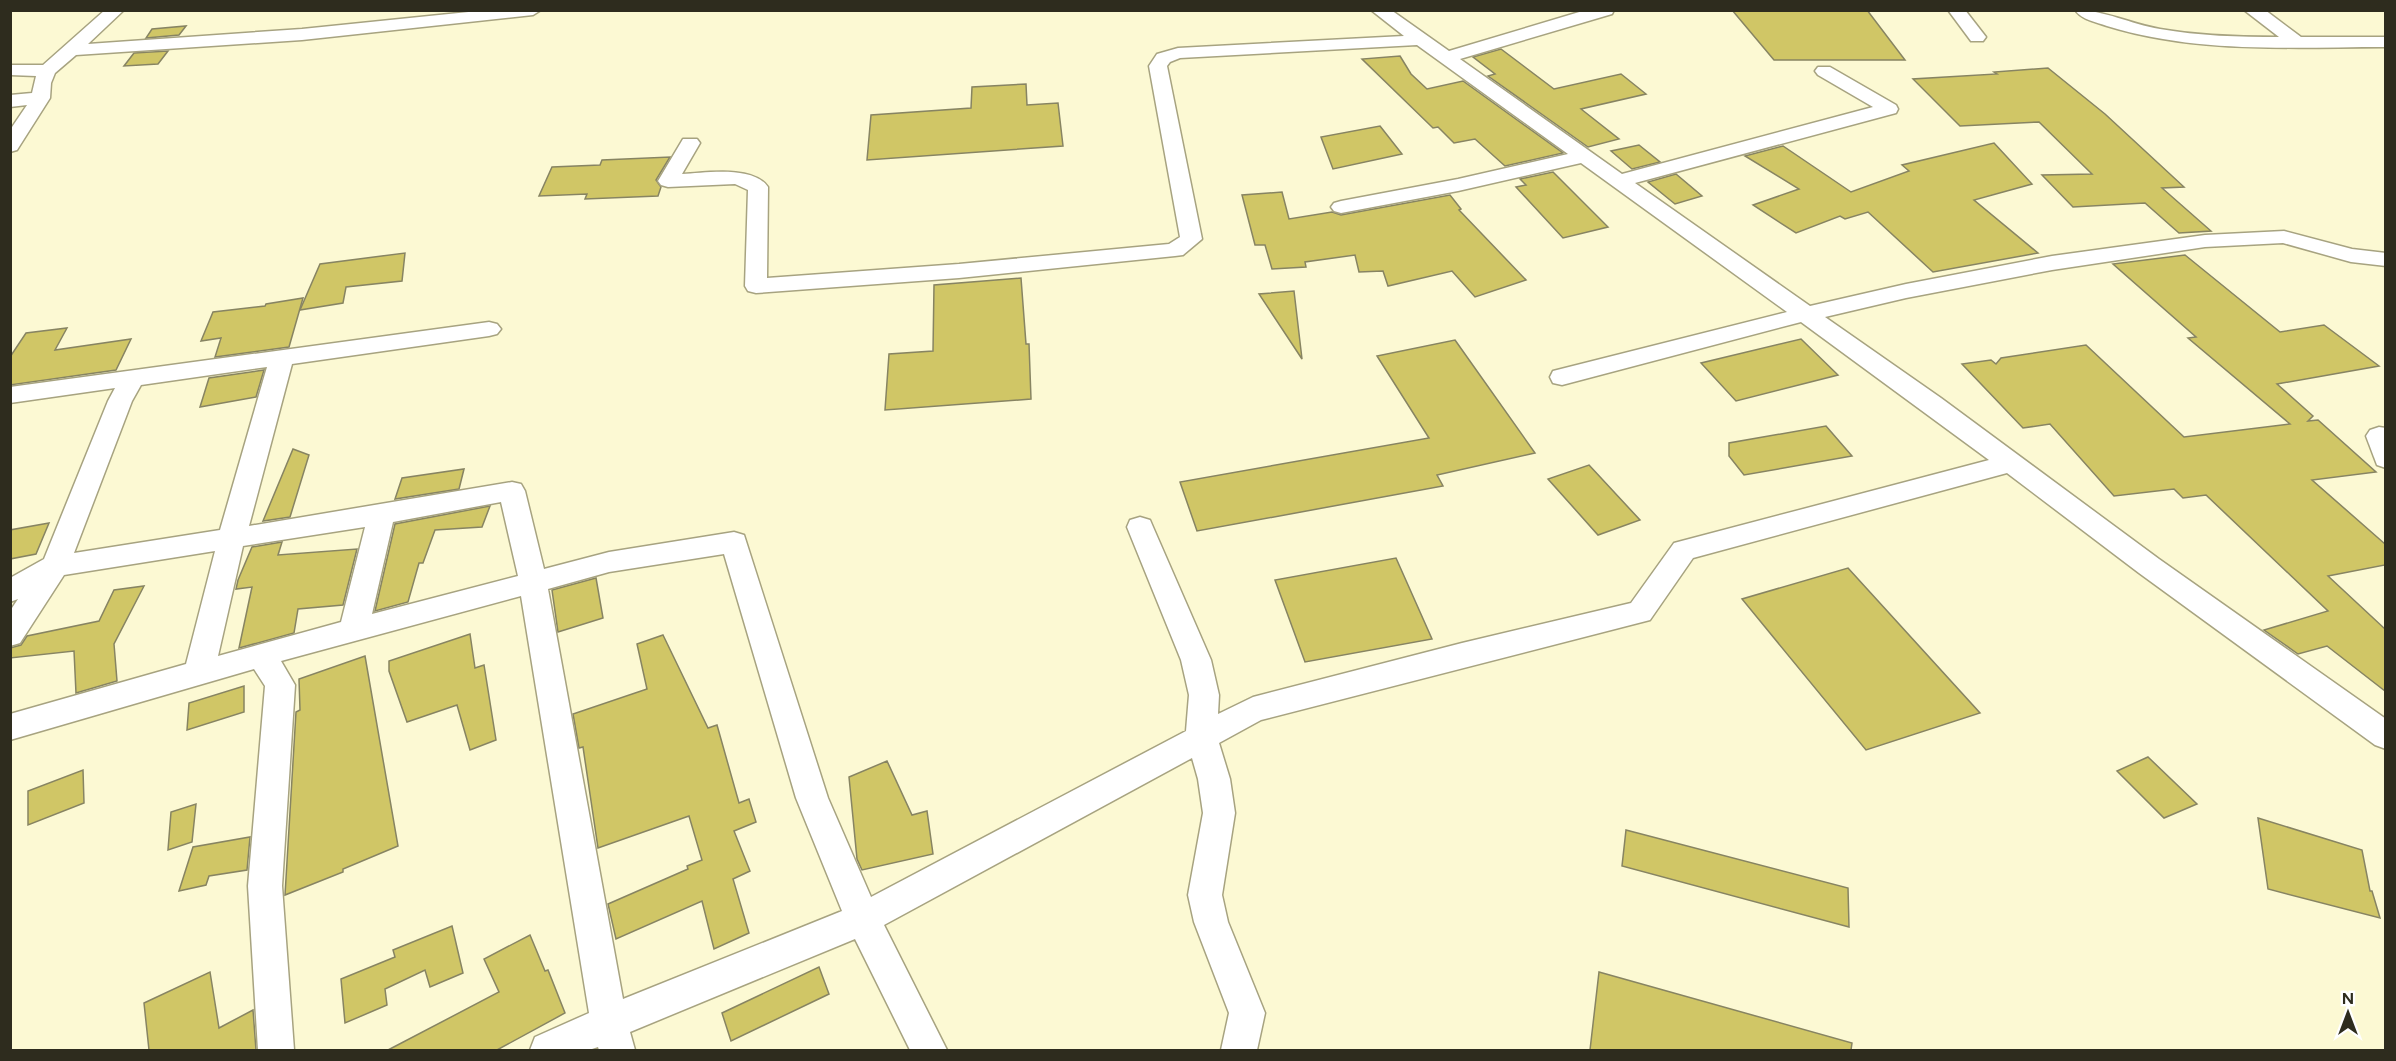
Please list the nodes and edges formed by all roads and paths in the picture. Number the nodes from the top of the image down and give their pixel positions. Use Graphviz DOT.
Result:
graph roads {
  1 [pos="116,10"];
  2 [pos="533,10"];
  3 [pos="1379,10"];
  4 [pos="1606,10"];
  5 [pos="1956,10"];
  6 [pos="2083,10"];
  7 [pos="2252,10"];
  8 [pos="1977,37"];
  9 [pos="1420,40"];
  10 [pos="2297,42"];
  11 [pos="2385,42"];
  12 [pos="70,50"];
  13 [pos="1446,58"];
  14 [pos="10,70"];
  15 [pos="47,71"];
  16 [pos="1824,71"];
  17 [pos="41,98"];
  18 [pos="10,101"];
  19 [pos="690,143"];
  20 [pos="10,146"];
  21 [pos="1583,157"];
  22 [pos="1618,181"];
  23 [pos="1341,207"];
  24 [pos="2385,260"];
  25 [pos="1805,314"];
  26 [pos="489,329"];
  27 [pos="282,356"];
  28 [pos="1562,377"];
  29 [pos="133,378"];
  30 [pos="10,395"];
  31 [pos="2385,437"];
  32 [pos="2385,459"];
  33 [pos="2012,463"];
  34 [pos="381,516"];
  35 [pos="1140,527"];
  36 [pos="232,537"];
  37 [pos="55,566"];
  38 [pos="533,582"];
  39 [pos="10,591"];
  40 [pos="354,630"];
  41 [pos="10,634"];
  42 [pos="261,655"];
  43 [pos="199,672"];
  44 [pos="10,727"];
  45 [pos="2385,736"];
  46 [pos="1201,737"];
  47 [pos="863,918"];
  48 [pos="613,1036"];
  49 [pos="276,1050"];
  50 [pos="548,1050"];
  51 [pos="928,1050"];
  52 [pos="1239,1050"];
  1 -- 12 [label="street"];
  2 -- 12 [label="street"];
  3 -- 9 [label="street"];
  4 -- 13 [label="street"];
  5 -- 8 [label="street"];
  6 -- 10 [label="street"];
  7 -- 10 [label="street"];
  9 -- 13 [label="street"];
  9 -- 19 [label="street"];
  10 -- 11 [label="street"];
  12 -- 15 [label="street"];
  13 -- 21 [label="street"];
  14 -- 15 [label="street"];
  15 -- 17 [label="street"];
  16 -- 22 [label="street"];
  17 -- 18 [label="street"];
  17 -- 20 [label="street"];
  21 -- 22 [label="street"];
  21 -- 23 [label="street"];
  22 -- 25 [label="street"];
  24 -- 25 [label="street"];
  25 -- 28 [label="street"];
  25 -- 33 [label="street"];
  26 -- 27 [label="street"];
  27 -- 29 [label="street"];
  27 -- 36 [label="street"];
  29 -- 30 [label="street"];
  29 -- 37 [label="street"];
  31 -- 32 [label="street"];
  33 -- 45 [label="street"];
  33 -- 46 [label="street"];
  34 -- 36 [label="street"];
  34 -- 38 [label="street"];
  34 -- 40 [label="street"];
  35 -- 46 [label="street"];
  36 -- 37 [label="street"];
  36 -- 43 [label="street"];
  37 -- 39 [label="street"];
  37 -- 41 [label="street"];
  38 -- 40 [label="street"];
  38 -- 47 [label="street"];
  38 -- 48 [label="street"];
  40 -- 42 [label="street"];
  42 -- 43 [label="street"];
  42 -- 49 [label="street"];
  43 -- 44 [label="street"];
  46 -- 47 [label="street"];
  46 -- 52 [label="street"];
  47 -- 48 [label="street"];
  47 -- 51 [label="street"];
  48 -- 50 [label="street"];
}
